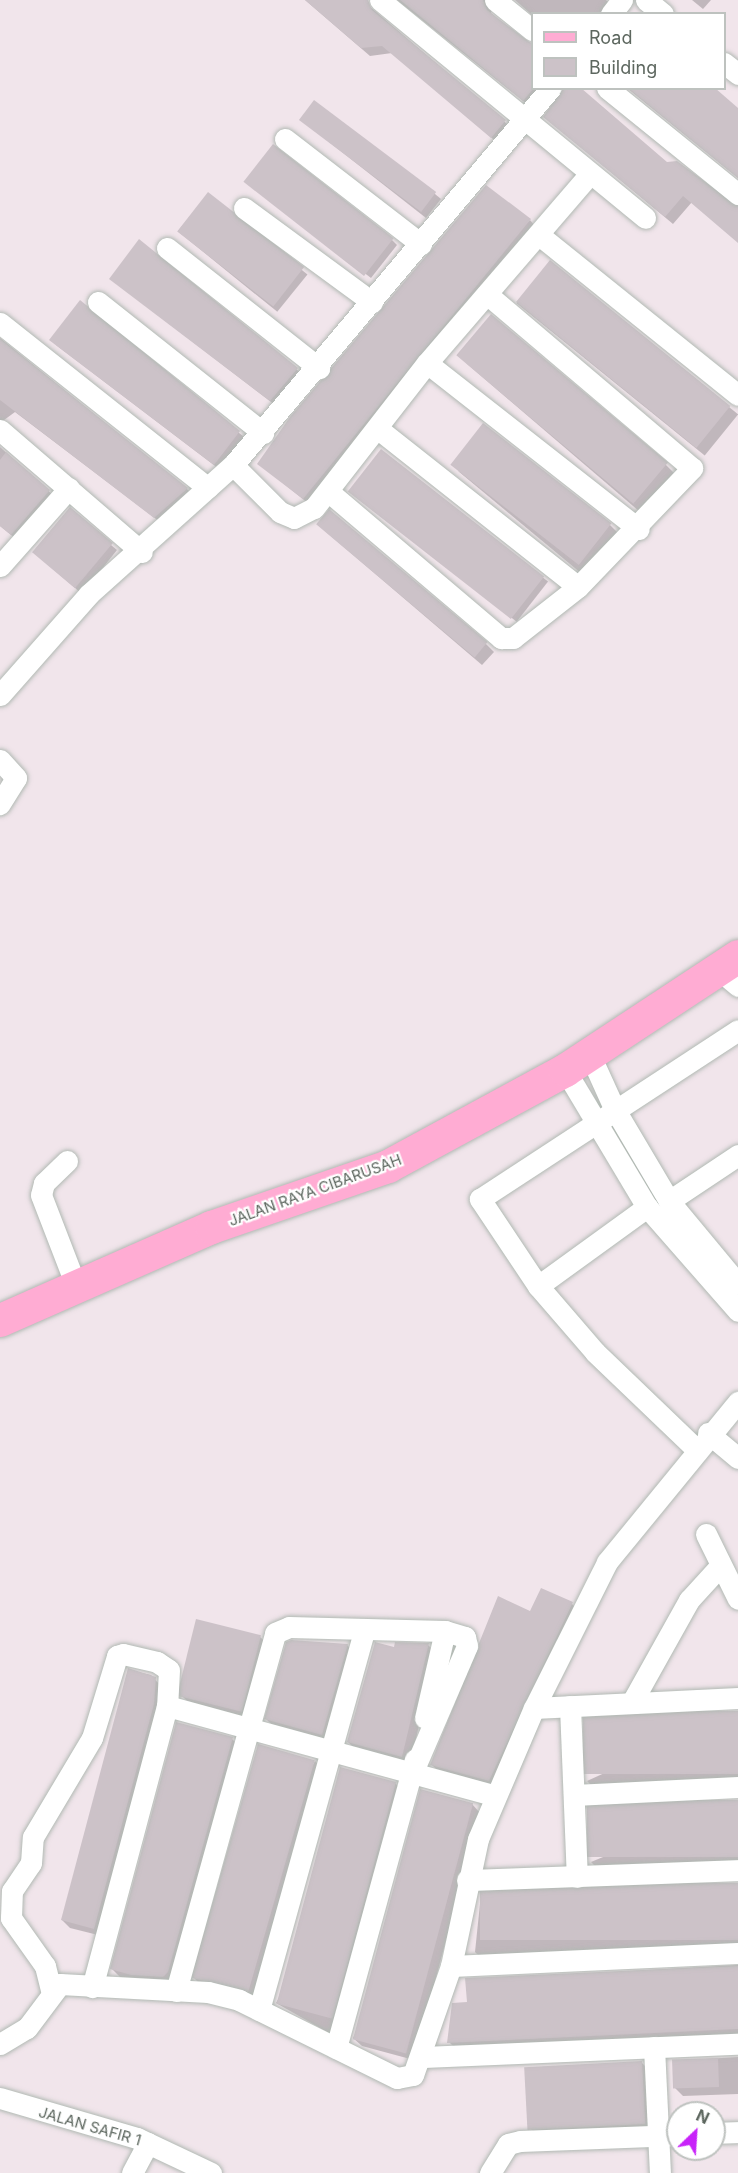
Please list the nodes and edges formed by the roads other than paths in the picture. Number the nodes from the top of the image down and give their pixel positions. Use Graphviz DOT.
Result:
graph roads {
  1 [pos="380,0"];
  2 [pos="495,0"];
  3 [pos="622,0"];
  4 [pos="646,0"];
  5 [pos="613,12"];
  6 [pos="661,12"];
  7 [pos="531,29"];
  8 [pos="726,65"];
  9 [pos="738,74"];
  10 [pos="548,90"];
  11 [pos="609,90"];
  12 [pos="524,121"];
  13 [pos="285,138"];
  14 [pos="588,176"];
  15 [pos="738,194"];
  16 [pos="244,208"];
  17 [pos="645,218"];
  18 [pos="539,235"];
  19 [pos="421,244"];
  20 [pos="166,248"];
  21 [pos="487,294"];
  22 [pos="98,302"];
  23 [pos="372,302"];
  24 [pos="0,323"];
  25 [pos="427,363"];
  26 [pos="319,368"];
  27 [pos="738,394"];
  28 [pos="377,429"];
  29 [pos="263,432"];
  30 [pos="2,435"];
  31 [pos="233,465"];
  32 [pos="69,488"];
  33 [pos="207,488"];
  34 [pos="329,492"];
  35 [pos="639,529"];
  36 [pos="142,552"];
  37 [pos="0,566"];
  38 [pos="578,587"];
  39 [pos="0,695"];
  40 [pos="0,760"];
  41 [pos="0,804"];
  42 [pos="732,971"];
  43 [pos="738,1030"];
  44 [pos="578,1063"];
  45 [pos="614,1108"];
  46 [pos="596,1119"];
  47 [pos="738,1155"];
  48 [pos="67,1161"];
  49 [pos="669,1201"];
  50 [pos="647,1207"];
  51 [pos="75,1283"];
  52 [pos="738,1284"];
  53 [pos="538,1286"];
  54 [pos="738,1311"];
  55 [pos="0,1320"];
  56 [pos="738,1402"];
  57 [pos="702,1441"];
  58 [pos="738,1458"];
  59 [pos="706,1534"];
  60 [pos="718,1567"];
  61 [pos="738,1599"];
  62 [pos="365,1629"];
  63 [pos="738,1698"];
  64 [pos="632,1702"];
  65 [pos="167,1706"];
  66 [pos="570,1706"];
  67 [pos="534,1708"];
  68 [pos="247,1728"];
  69 [pos="330,1752"];
  70 [pos="412,1773"];
  71 [pos="738,1787"];
  72 [pos="574,1795"];
  73 [pos="495,1796"];
  74 [pos="738,1870"];
  75 [pos="577,1877"];
  76 [pos="466,1880"];
  77 [pos="738,1953"];
  78 [pos="451,1966"];
  79 [pos="92,1987"];
  80 [pos="51,1990"];
  81 [pos="176,1991"];
  82 [pos="259,2010"];
  83 [pos="0,2044"];
  84 [pos="738,2044"];
  85 [pos="654,2047"];
  86 [pos="336,2048"];
  87 [pos="422,2057"];
  88 [pos="0,2098"];
  89 [pos="666,2118"];
  90 [pos="666,2136"];
  91 [pos="148,2143"];
  92 [pos="666,2148"];
  93 [pos="132,2173"];
  94 [pos="212,2173"];
  95 [pos="490,2173"];
  96 [pos="660,2173"];
  1 -- 12 [label="street"];
  2 -- 7 [label="street"];
  3 -- 5 [label="street"];
  4 -- 6 [label="street"];
  8 -- 9 [label="street"];
  10 -- 12 [label="street"];
  11 -- 15 [label="street"];
  12 -- 14 [label="street"];
  12 -- 19 [label="street"];
  13 -- 19 [label="street"];
  14 -- 17 [label="street"];
  14 -- 18 [label="street"];
  16 -- 23 [label="street"];
  18 -- 21 [label="street"];
  18 -- 27 [label="street"];
  19 -- 23 [label="street"];
  20 -- 26 [label="street"];
  21 -- 25 [label="street"];
  21 -- 35 [label="street"];
  22 -- 29 [label="street"];
  23 -- 26 [label="street"];
  24 -- 33 [label="street"];
  25 -- 28 [label="street"];
  25 -- 35 [label="street"];
  26 -- 29 [label="street"];
  28 -- 34 [label="street"];
  28 -- 38 [label="street"];
  29 -- 31 [label="street"];
  30 -- 32 [label="street"];
  31 -- 33 [label="street"];
  31 -- 34 [label="street"];
  32 -- 36 [label="street"];
  32 -- 37 [label="street"];
  33 -- 36 [label="street"];
  34 -- 38 [label="street"];
  35 -- 38 [label="street"];
  36 -- 39 [label="street"];
  40 -- 41 [label="street"];
  42 -- 44 [label="main road, JALAN RAYA CIBARUSAH"];
  43 -- 45 [label="street"];
  44 -- 45 [label="street"];
  44 -- 46 [label="street"];
  44 -- 51 [label="main road, JALAN RAYA CIBARUSAH"];
  45 -- 46 [label="street"];
  45 -- 49 [label="street"];
  46 -- 50 [label="street"];
  46 -- 53 [label="street"];
  47 -- 49 [label="street"];
  48 -- 51 [label="street"];
  49 -- 52 [label="street"];
  50 -- 53 [label="street"];
  50 -- 54 [label="street"];
  51 -- 55 [label="main road, JALAN RAYA CIBARUSAH"];
  53 -- 57 [label="street"];
  56 -- 57 [label="street"];
  57 -- 58 [label="street"];
  57 -- 67 [label="street"];
  59 -- 60 [label="street"];
  60 -- 61 [label="street"];
  60 -- 64 [label="street"];
  62 -- 68 [label="street"];
  62 -- 69 [label="street"];
  62 -- 70 [label="street"];
  63 -- 64 [label="street"];
  64 -- 66 [label="street"];
  65 -- 68 [label="street"];
  65 -- 79 [label="street"];
  65 -- 80 [label="street"];
  66 -- 67 [label="street"];
  66 -- 72 [label="street"];
  67 -- 73 [label="street"];
  68 -- 69 [label="street"];
  68 -- 81 [label="street"];
  69 -- 70 [label="street"];
  69 -- 82 [label="street"];
  70 -- 73 [label="street"];
  70 -- 86 [label="street"];
  71 -- 72 [label="street"];
  72 -- 75 [label="street"];
  73 -- 76 [label="street"];
  74 -- 75 [label="street"];
  75 -- 76 [label="street"];
  76 -- 78 [label="street"];
  77 -- 78 [label="street"];
  78 -- 87 [label="street"];
  79 -- 80 [label="street"];
  79 -- 81 [label="street"];
  80 -- 83 [label="street"];
  81 -- 82 [label="street"];
  82 -- 86 [label="street"];
  84 -- 85 [label="street"];
  85 -- 87 [label="street"];
  85 -- 89 [label="street"];
  86 -- 87 [label="street"];
  88 -- 91 [label="street, JALAN SAFIR 1"];
  90 -- 95 [label="street"];
  91 -- 93 [label="street"];
  91 -- 94 [label="street, JALAN SAFIR 1"];
  92 -- 96 [label="street"];
}
